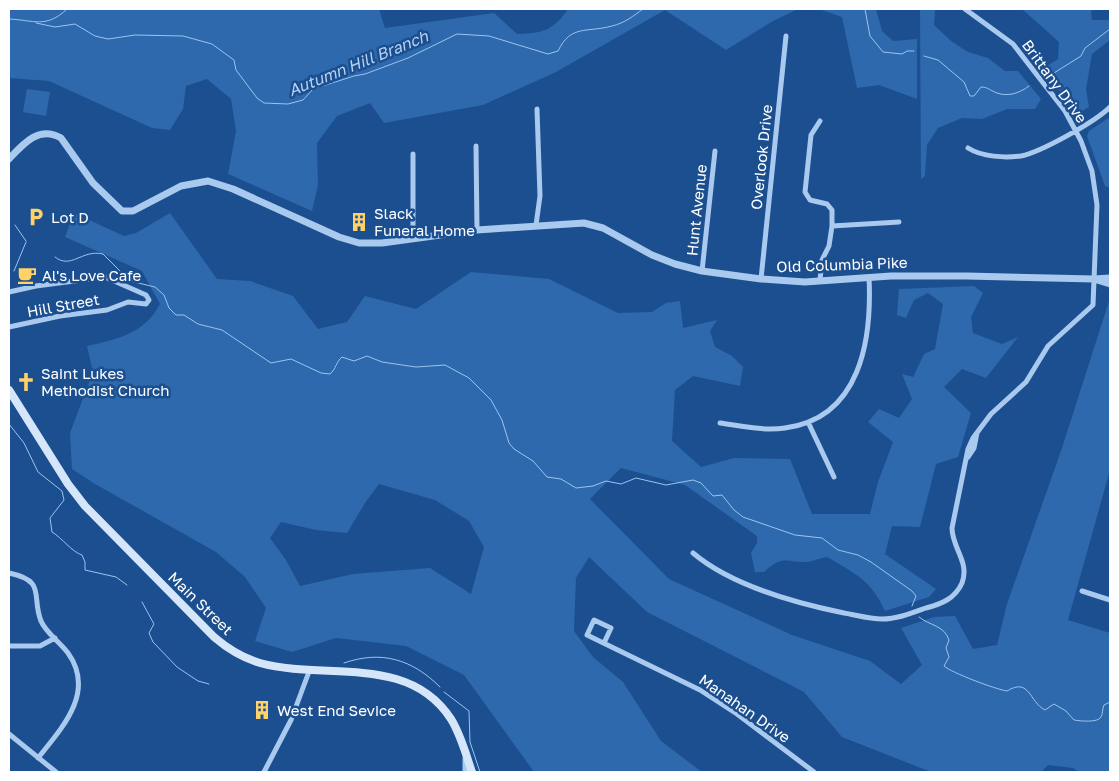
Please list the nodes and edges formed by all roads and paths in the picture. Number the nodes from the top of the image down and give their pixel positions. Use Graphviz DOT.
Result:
graph roads {
  1 [pos="965,9"];
  2 [pos="786,36"];
  3 [pos="1110,107"];
  4 [pos="537,109"];
  5 [pos="820,121"];
  6 [pos="1076,130"];
  7 [pos="476,146"];
  8 [pos="968,148"];
  9 [pos="716,151"];
  10 [pos="414,154"];
  11 [pos="9,159"];
  12 [pos="899,222"];
  13 [pos="536,225"];
  14 [pos="832,226"];
  15 [pos="477,230"];
  16 [pos="413,237"];
  17 [pos="702,271"];
  18 [pos="869,277"];
  19 [pos="1110,278"];
  20 [pos="761,279"];
  21 [pos="1094,279"];
  22 [pos="820,280"];
  23 [pos="1110,284"];
  24 [pos="9,292"];
  25 [pos="9,327"];
  26 [pos="10,394"];
  27 [pos="808,422"];
  28 [pos="720,423"];
  29 [pos="834,477"];
  30 [pos="693,553"];
  31 [pos="9,573"];
  32 [pos="1082,592"];
  33 [pos="1110,600"];
  34 [pos="55,638"];
  35 [pos="604,643"];
  36 [pos="9,646"];
  37 [pos="310,669"];
  38 [pos="9,734"];
  39 [pos="463,746"];
  40 [pos="38,758"];
  41 [pos="56,772"];
  42 [pos="264,772"];
  43 [pos="466,772"];
  44 [pos="472,772"];
  45 [pos="814,772"];
  1 -- 6 [label="street, Brittany Drive"];
  2 -- 20 [label="street, Overlook Drive"];
  3 -- 6 [label="street"];
  4 -- 13 [label="street"];
  5 -- 14 [label="street"];
  6 -- 8 [label="street"];
  6 -- 21 [label="street, Brittany Drive"];
  7 -- 15 [label="street"];
  9 -- 17 [label="street, Hunt Avenue"];
  10 -- 16 [label="street"];
  11 -- 16 [label="street, Old Columbia Pike"];
  12 -- 14 [label="street"];
  13 -- 15 [label="street, Old Columbia Pike"];
  13 -- 17 [label="street, Old Columbia Pike"];
  14 -- 22 [label="street"];
  15 -- 16 [label="street, Old Columbia Pike"];
  17 -- 20 [label="street, Old Columbia Pike"];
  18 -- 21 [label="street, Old Columbia Pike"];
  18 -- 22 [label="street, Old Columbia Pike"];
  18 -- 27 [label="street"];
  19 -- 21 [label="street, Old Columbia Pike"];
  20 -- 22 [label="street, Old Columbia Pike"];
  21 -- 23 [label="street, Old Columbia Pike"];
  21 -- 30 [label="street, Brittany Drive"];
  24 -- 25 [label="street, Hill Street"];
  26 -- 37 [label="main road, Main Street"];
  27 -- 28 [label="street"];
  27 -- 29 [label="street"];
  31 -- 34 [label="street"];
  32 -- 33 [label="street"];
  34 -- 36 [label="street"];
  34 -- 40 [label="street"];
  35 -- 35 [label="street, Manahan Drive"];
  35 -- 45 [label="street, Manahan Drive"];
  37 -- 39 [label="main road, Main Street"];
  37 -- 42 [label="street"];
  38 -- 40 [label="street"];
  39 -- 43 [label="street"];
  39 -- 44 [label="main road, Main Street"];
  40 -- 41 [label="street"];
}
